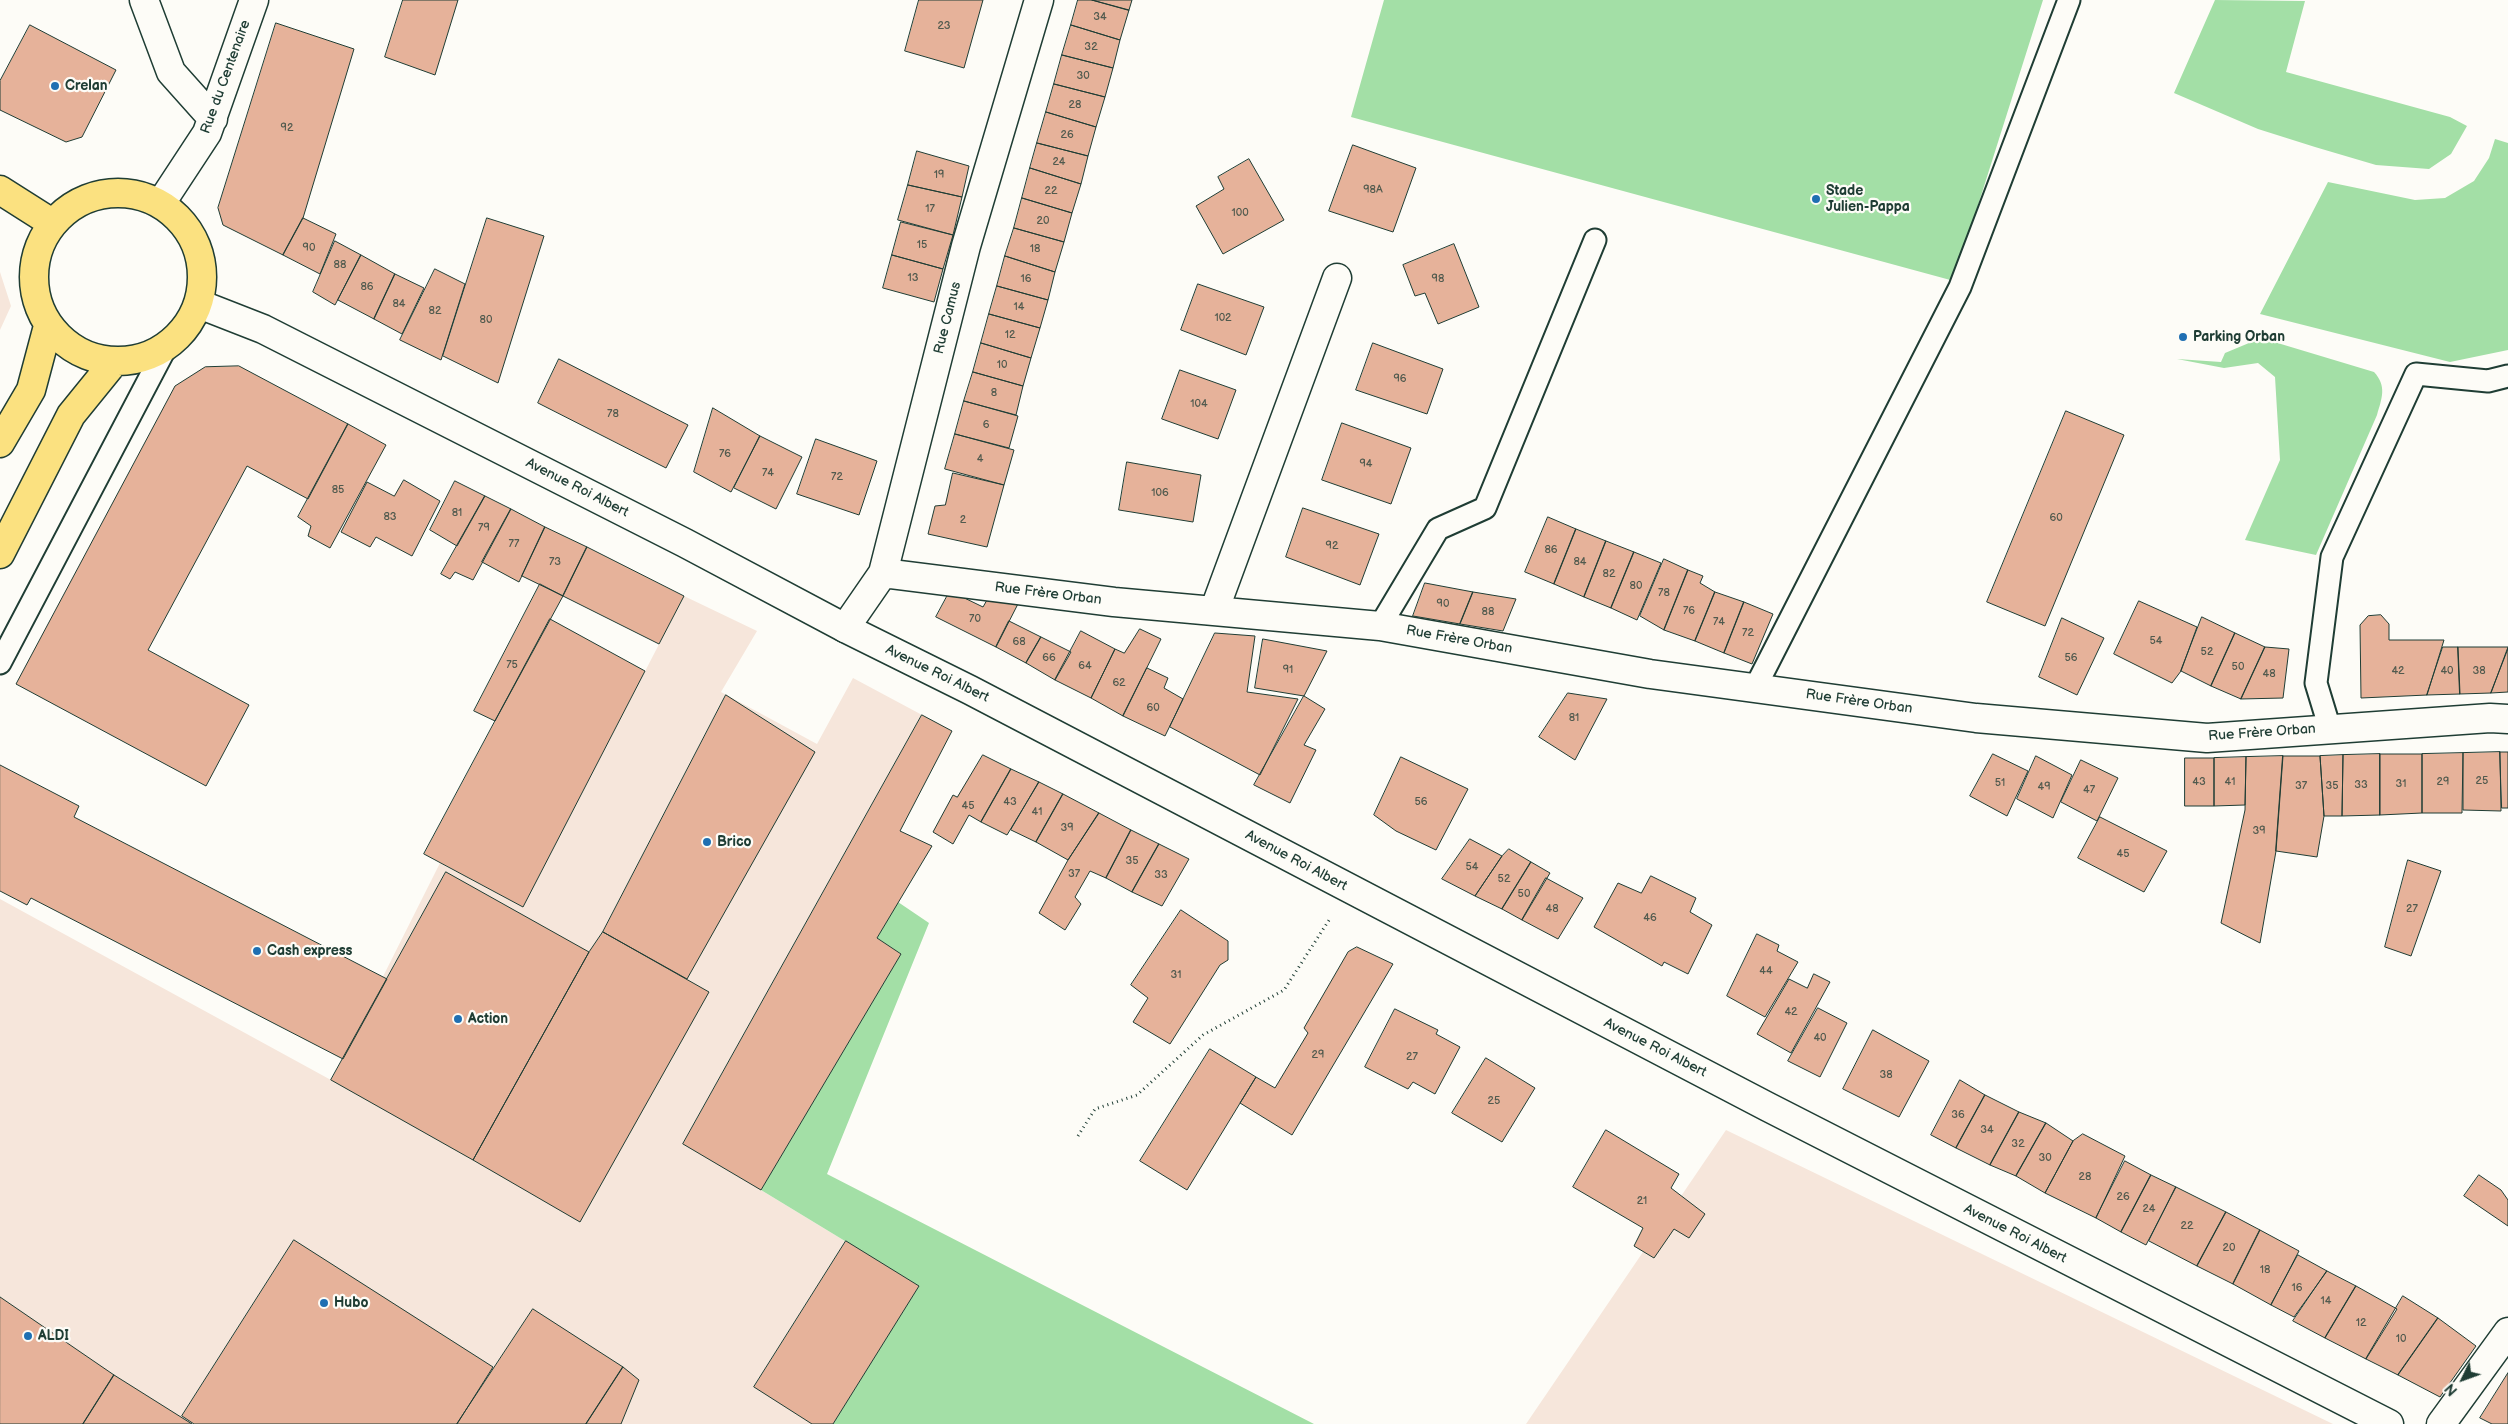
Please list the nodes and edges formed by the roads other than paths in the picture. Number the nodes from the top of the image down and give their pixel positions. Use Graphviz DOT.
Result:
graph roads {
  1 [pos="144,0"];
  2 [pos="254,0"];
  3 [pos="1039,0"];
  4 [pos="2069,0"];
  5 [pos="213,119"];
  6 [pos="0,190"];
  7 [pos="161,203"];
  8 [pos="52,223"];
  9 [pos="1595,240"];
  10 [pos="1337,278"];
  11 [pos="200,304"];
  12 [pos="48,326"];
  13 [pos="165,349"];
  14 [pos="114,362"];
  15 [pos="2508,376"];
  16 [pos="0,443"];
  17 [pos="0,554"];
  18 [pos="884,573"];
  19 [pos="1214,611"];
  20 [pos="1380,626"];
  21 [pos="845,628"];
  22 [pos="0,663"];
  23 [pos="1755,688"];
  24 [pos="2508,719"];
  25 [pos="2330,729"];
  26 [pos="2508,1332"];
  27 [pos="2356,1417"];
  28 [pos="2389,1424"];
  29 [pos="2441,1424"];
  1 -- 5 [label="street"];
  2 -- 5 [label="street, Rue du Centenaire"];
  3 -- 18 [label="street, Rue Camus"];
  4 -- 23 [label="lane"];
  5 -- 7 [label="street, Rue du Centenaire"];
  6 -- 8 [label="main road"];
  7 -- 8 [label="main road"];
  7 -- 11 [label="main road"];
  8 -- 12 [label="main road"];
  9 -- 20 [label="lane"];
  10 -- 19 [label="street"];
  11 -- 13 [label="main road"];
  11 -- 21 [label="street, Avenue Roi Albert"];
  12 -- 14 [label="main road"];
  12 -- 16 [label="main road"];
  13 -- 14 [label="main road"];
  13 -- 22 [label="lane"];
  14 -- 17 [label="main road"];
  15 -- 25 [label="lane"];
  18 -- 19 [label="street, Rue Frère Orban"];
  18 -- 21 [label="street, Rue Camus"];
  19 -- 20 [label="street, Rue Frère Orban"];
  20 -- 23 [label="street, Rue Frère Orban"];
  21 -- 27 [label="street, Avenue Roi Albert"];
  23 -- 25 [label="street, Rue Frère Orban"];
  24 -- 25 [label="street, Rue Frère Orban"];
  26 -- 29 [label="street"];
  27 -- 28 [label="street, Avenue Roi Albert"];
}
